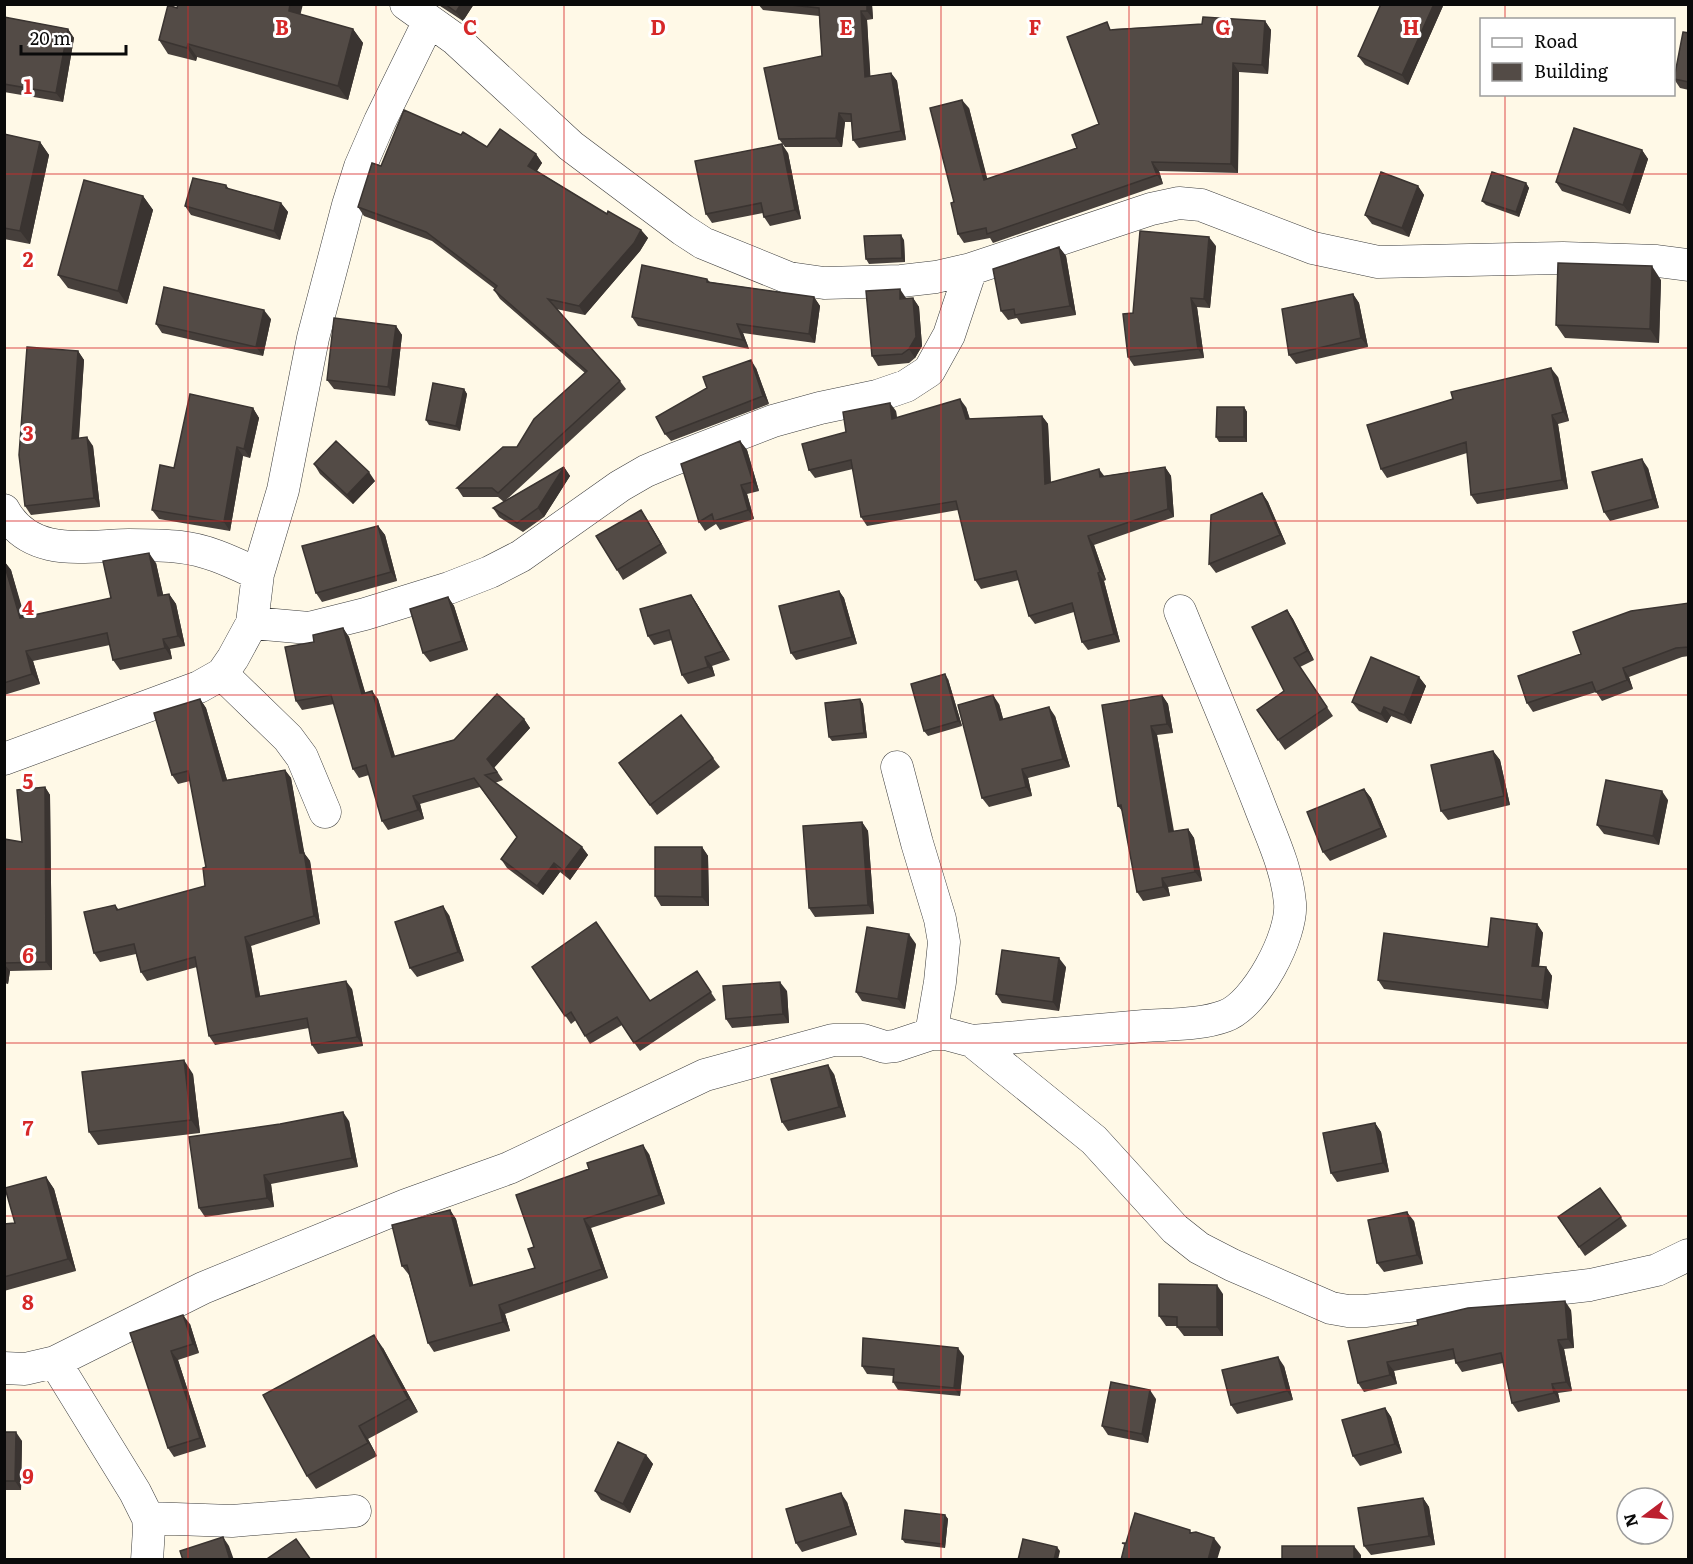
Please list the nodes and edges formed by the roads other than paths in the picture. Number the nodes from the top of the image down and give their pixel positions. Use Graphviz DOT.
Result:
graph roads {
  1 [pos="418,13"];
  2 [pos="1683,256"];
  3 [pos="971,269"];
  4 [pos="4,510"];
  5 [pos="258,574"];
  6 [pos="1180,611"];
  7 [pos="252,623"];
  8 [pos="222,674"];
  9 [pos="4,759"];
  10 [pos="897,767"];
  11 [pos="325,812"];
  12 [pos="931,1034"];
  13 [pos="972,1041"];
  14 [pos="1689,1255"];
  15 [pos="55,1362"];
  16 [pos="4,1368"];
  17 [pos="355,1511"];
  18 [pos="148,1518"];
  19 [pos="147,1560"];
  1 -- 3 [label="street"];
  1 -- 5 [label="street"];
  2 -- 3 [label="street"];
  3 -- 7 [label="street"];
  4 -- 5 [label="street"];
  5 -- 7 [label="street"];
  6 -- 13 [label="street"];
  7 -- 8 [label="street"];
  8 -- 9 [label="street"];
  8 -- 11 [label="street"];
  10 -- 12 [label="street"];
  12 -- 13 [label="street"];
  12 -- 15 [label="street"];
  13 -- 14 [label="street"];
  15 -- 16 [label="street"];
  15 -- 18 [label="street"];
  17 -- 18 [label="street"];
  18 -- 19 [label="street"];
}
